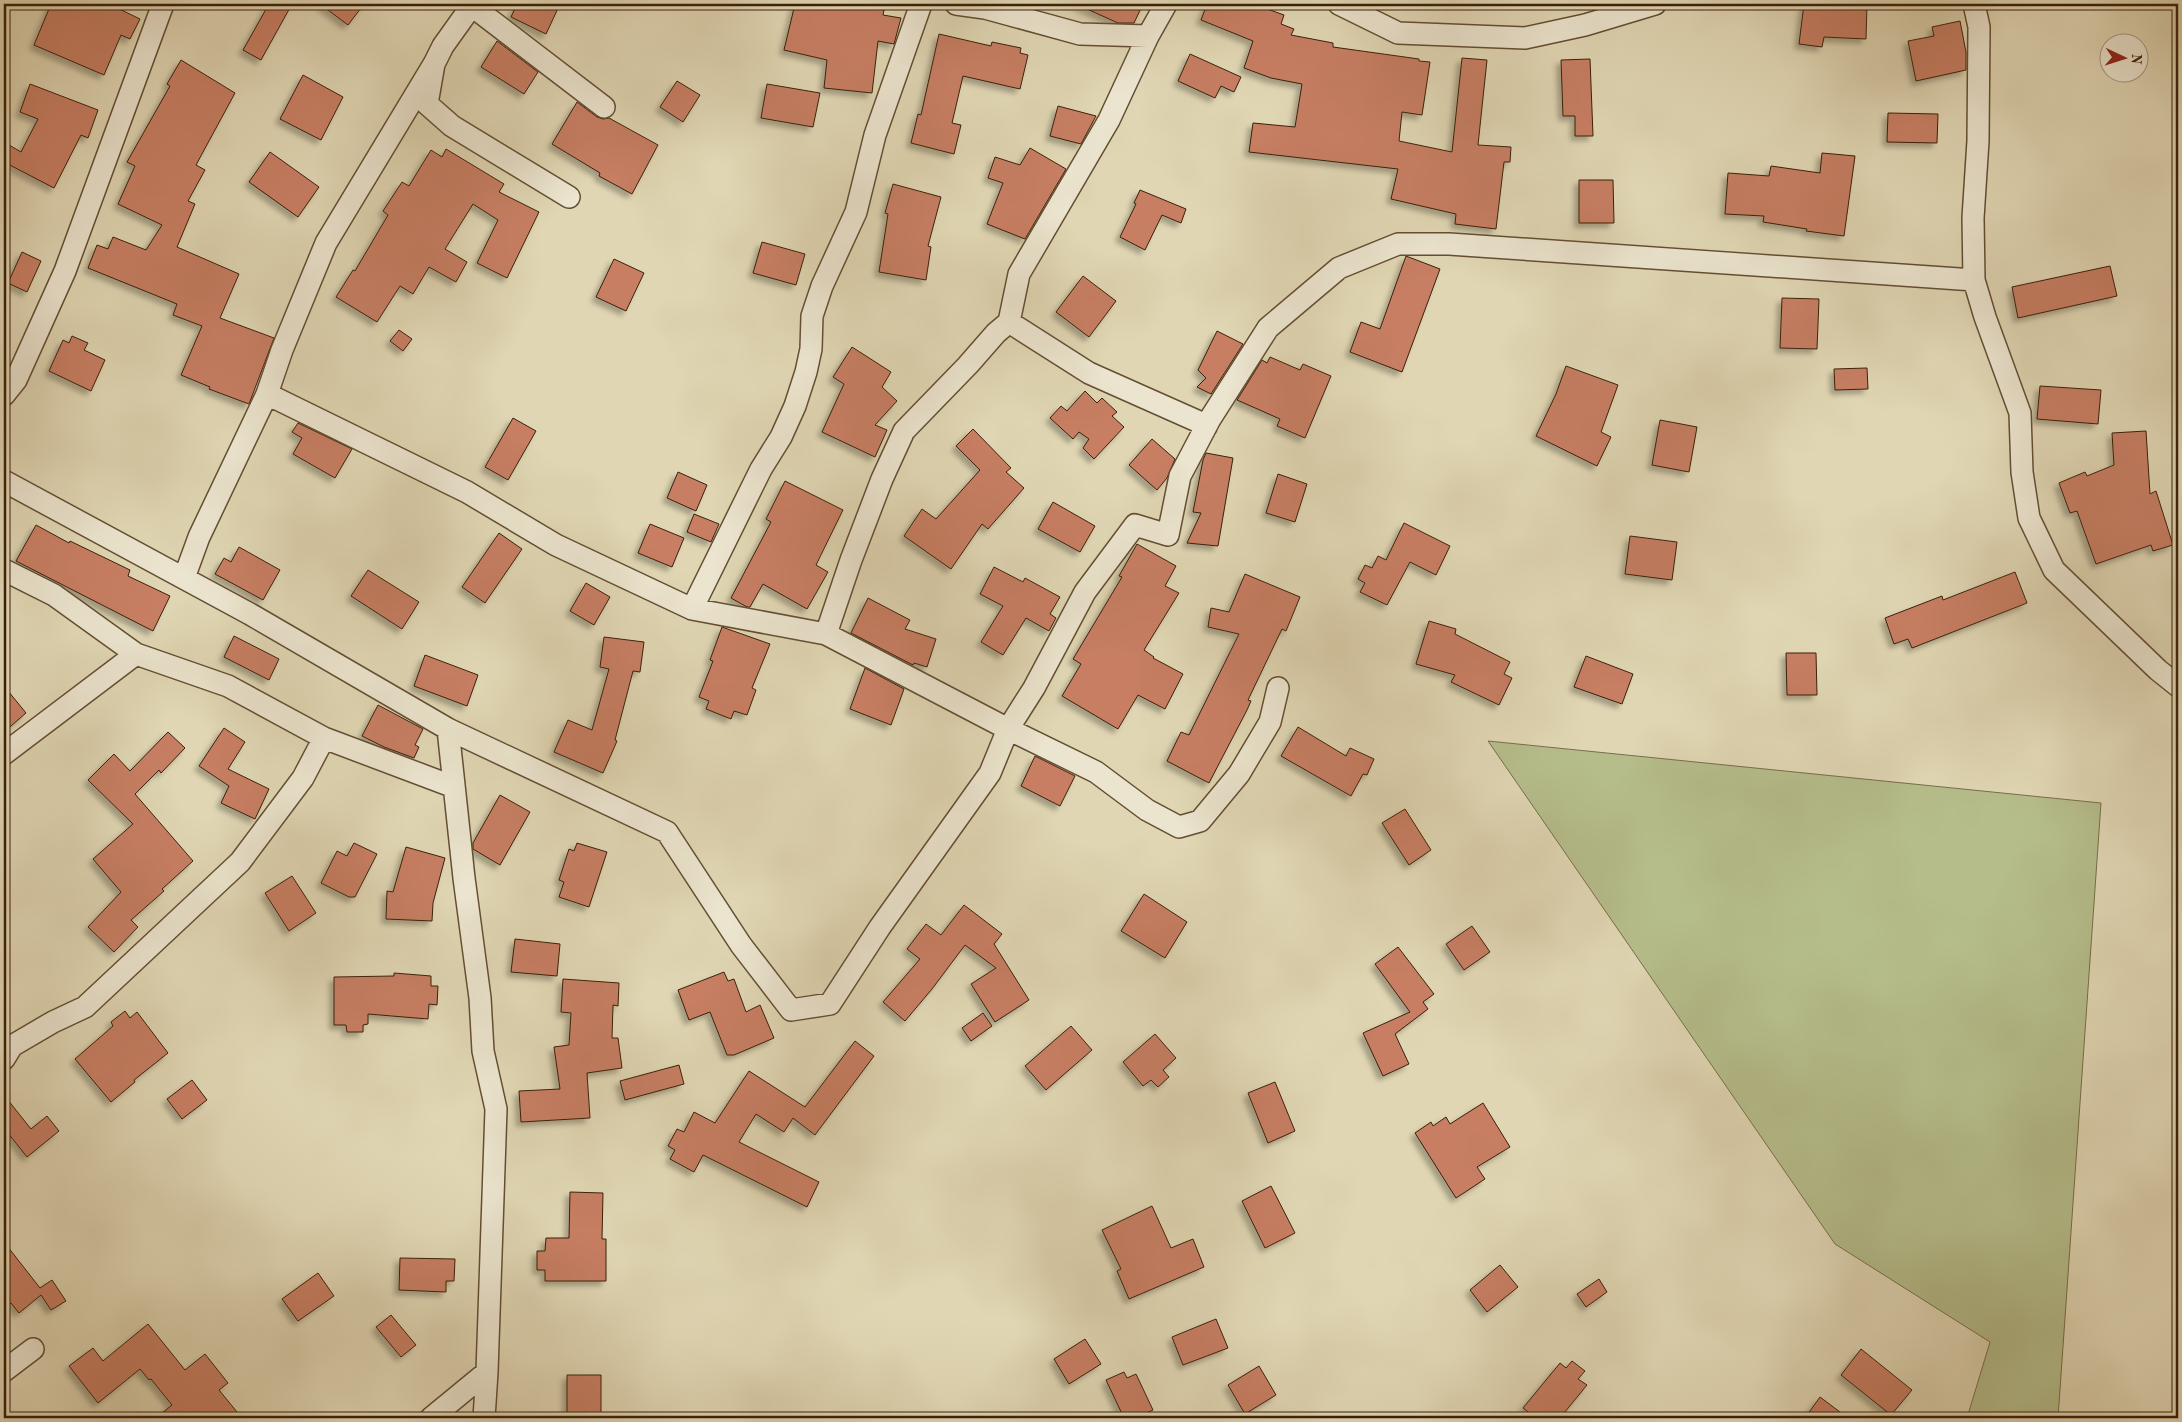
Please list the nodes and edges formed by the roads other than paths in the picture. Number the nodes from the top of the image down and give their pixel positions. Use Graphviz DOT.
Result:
graph roads {
  1 [pos="163,4"];
  2 [pos="920,4"];
  3 [pos="956,4"];
  4 [pos="1166,4"];
  5 [pos="1339,4"];
  6 [pos="1655,4"];
  7 [pos="1974,4"];
  8 [pos="473,5"];
  9 [pos="1148,36"];
  10 [pos="434,64"];
  11 [pos="604,107"];
  12 [pos="569,198"];
  13 [pos="1974,280"];
  14 [pos="1009,322"];
  15 [pos="267,394"];
  16 [pos="4,395"];
  17 [pos="1206,427"];
  18 [pos="4,481"];
  19 [pos="4,570"];
  20 [pos="184,578"];
  21 [pos="692,609"];
  22 [pos="826,634"];
  23 [pos="136,654"];
  24 [pos="2178,686"];
  25 [pos="1278,688"];
  26 [pos="448,729"];
  27 [pos="1008,729"];
  28 [pos="324,738"];
  29 [pos="4,754"];
  30 [pos="454,787"];
  31 [pos="4,1059"];
  32 [pos="33,1349"];
  33 [pos="4,1370"];
  34 [pos="487,1372"];
  35 [pos="431,1418"];
  36 [pos="484,1418"];
  1 -- 16 [label="street"];
  2 -- 21 [label="street"];
  3 -- 9 [label="street"];
  4 -- 9 [label="street"];
  5 -- 6 [label="street"];
  7 -- 13 [label="street"];
  8 -- 10 [label="street"];
  8 -- 11 [label="street"];
  9 -- 14 [label="street"];
  10 -- 12 [label="street"];
  10 -- 15 [label="street"];
  13 -- 17 [label="street"];
  13 -- 24 [label="street"];
  14 -- 17 [label="street"];
  14 -- 22 [label="street"];
  15 -- 20 [label="street"];
  15 -- 21 [label="street"];
  17 -- 27 [label="street"];
  18 -- 20 [label="street"];
  19 -- 23 [label="street"];
  20 -- 26 [label="street"];
  21 -- 22 [label="street"];
  22 -- 27 [label="street"];
  23 -- 28 [label="street"];
  23 -- 29 [label="street"];
  25 -- 27 [label="street"];
  26 -- 27 [label="street"];
  26 -- 30 [label="street"];
  28 -- 30 [label="street"];
  28 -- 31 [label="street"];
  30 -- 34 [label="street"];
  32 -- 33 [label="street"];
  34 -- 35 [label="street"];
  34 -- 36 [label="street"];
}
